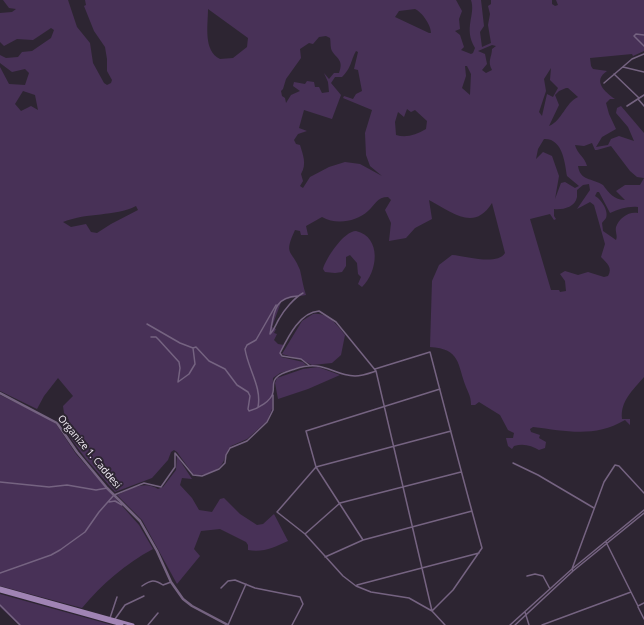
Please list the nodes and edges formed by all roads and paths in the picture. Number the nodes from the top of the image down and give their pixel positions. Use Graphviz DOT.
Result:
graph roads {
  1 [pos="644,34"];
  2 [pos="644,46"];
  3 [pos="644,54"];
  4 [pos="623,67"];
  5 [pos="644,72"];
  6 [pos="614,74"];
  7 [pos="604,83"];
  8 [pos="644,95"];
  9 [pos="639,98"];
  10 [pos="626,106"];
  11 [pos="644,106"];
  12 [pos="303,293"];
  13 [pos="298,296"];
  14 [pos="276,305"];
  15 [pos="147,324"];
  16 [pos="151,337"];
  17 [pos="193,348"];
  18 [pos="310,366"];
  19 [pos="376,370"];
  20 [pos="440,389"];
  21 [pos="0,393"];
  22 [pos="273,394"];
  23 [pos="385,406"];
  24 [pos="258,408"];
  25 [pos="451,431"];
  26 [pos="394,446"];
  27 [pos="513,463"];
  28 [pos="316,467"];
  29 [pos="461,472"];
  30 [pos="0,482"];
  31 [pos="403,487"];
  32 [pos="107,488"];
  33 [pos="644,493"];
  34 [pos="114,495"];
  35 [pos="109,502"];
  36 [pos="340,504"];
  37 [pos="124,505"];
  38 [pos="594,508"];
  39 [pos="644,510"];
  40 [pos="472,511"];
  41 [pos="644,513"];
  42 [pos="413,527"];
  43 [pos="305,534"];
  44 [pos="363,540"];
  45 [pos="606,543"];
  46 [pos="479,554"];
  47 [pos="325,557"];
  48 [pos="422,569"];
  49 [pos="572,569"];
  50 [pos="573,571"];
  51 [pos="0,573"];
  52 [pos="527,576"];
  53 [pos="171,582"];
  54 [pos="246,584"];
  55 [pos="142,586"];
  56 [pos="356,586"];
  57 [pos="221,588"];
  58 [pos="0,589"];
  59 [pos="550,589"];
  60 [pos="631,592"];
  61 [pos="144,596"];
  62 [pos="117,597"];
  63 [pos="644,603"];
  64 [pos="0,605"];
  65 [pos="638,606"];
  66 [pos="432,611"];
  67 [pos="158,613"];
  68 [pos="526,613"];
  69 [pos="110,618"];
  70 [pos="114,620"];
  71 [pos="644,620"];
  72 [pos="20,625"];
  73 [pos="122,625"];
  74 [pos="133,625"];
  75 [pos="148,625"];
  76 [pos="228,625"];
  77 [pos="292,625"];
  78 [pos="445,625"];
  79 [pos="510,625"];
  80 [pos="514,625"];
  81 [pos="529,625"];
  82 [pos="542,625"];
  1 -- 2 [label="street"];
  3 -- 4 [label="street"];
  4 -- 5 [label="street"];
  4 -- 6 [label="street"];
  6 -- 7 [label="street"];
  6 -- 9 [label="street"];
  8 -- 9 [label="street"];
  9 -- 10 [label="street"];
  9 -- 11 [label="street"];
  12 -- 13 [label="street"];
  13 -- 14 [label="street"];
  13 -- 14 [label="street"];
  14 -- 24 [label="street"];
  15 -- 17 [label="street"];
  16 -- 17 [label="street"];
  17 -- 24 [label="street"];
  18 -- 19 [label="street"];
  18 -- 19 [label="street"];
  18 -- 22 [label="street"];
  19 -- 20 [label="street"];
  19 -- 23 [label="street"];
  20 -- 23 [label="street"];
  20 -- 25 [label="street"];
  21 -- 32 [label="street, Organize 1. Caddesi"];
  22 -- 24 [label="street"];
  22 -- 34 [label="street"];
  23 -- 26 [label="street"];
  23 -- 28 [label="street"];
  25 -- 26 [label="street"];
  25 -- 29 [label="street"];
  26 -- 28 [label="street"];
  26 -- 31 [label="street"];
  27 -- 38 [label="street"];
  28 -- 36 [label="street"];
  28 -- 43 [label="street"];
  29 -- 31 [label="street"];
  29 -- 40 [label="street"];
  30 -- 32 [label="street"];
  31 -- 36 [label="street"];
  31 -- 42 [label="street"];
  32 -- 34 [label="street, Organize 1. Caddesi"];
  33 -- 38 [label="street"];
  34 -- 35 [label="street"];
  34 -- 37 [label="street, Organize 1. Caddesi"];
  35 -- 37 [label="street"];
  35 -- 51 [label="street"];
  36 -- 43 [label="street"];
  36 -- 44 [label="street"];
  37 -- 53 [label="street, Organize 1. Caddesi"];
  38 -- 49 [label="street"];
  39 -- 45 [label="street"];
  40 -- 42 [label="street"];
  40 -- 46 [label="street"];
  41 -- 45 [label="street"];
  42 -- 44 [label="street"];
  42 -- 48 [label="street"];
  43 -- 47 [label="street"];
  44 -- 47 [label="street"];
  45 -- 49 [label="street"];
  45 -- 50 [label="street"];
  45 -- 60 [label="street"];
  46 -- 48 [label="street"];
  46 -- 66 [label="street"];
  47 -- 56 [label="street"];
  48 -- 56 [label="street"];
  48 -- 66 [label="street"];
  49 -- 50 [label="street"];
  49 -- 59 [label="street"];
  50 -- 68 [label="street"];
  52 -- 59 [label="street"];
  53 -- 55 [label="street"];
  53 -- 76 [label="street, Organize 1. Caddesi"];
  54 -- 57 [label="street"];
  54 -- 76 [label="street"];
  54 -- 77 [label="street"];
  56 -- 66 [label="street"];
  58 -- 69 [label="main road"];
  58 -- 73 [label="main road"];
  59 -- 68 [label="street"];
  60 -- 65 [label="street"];
  60 -- 82 [label="street"];
  61 -- 70 [label="street"];
  62 -- 69 [label="street"];
  63 -- 65 [label="street"];
  64 -- 72 [label="street"];
  65 -- 71 [label="street"];
  66 -- 78 [label="street"];
  67 -- 75 [label="street"];
  68 -- 79 [label="street"];
  68 -- 80 [label="street"];
  68 -- 81 [label="street"];
  69 -- 70 [label="main road"];
  70 -- 74 [label="main road"];
}
